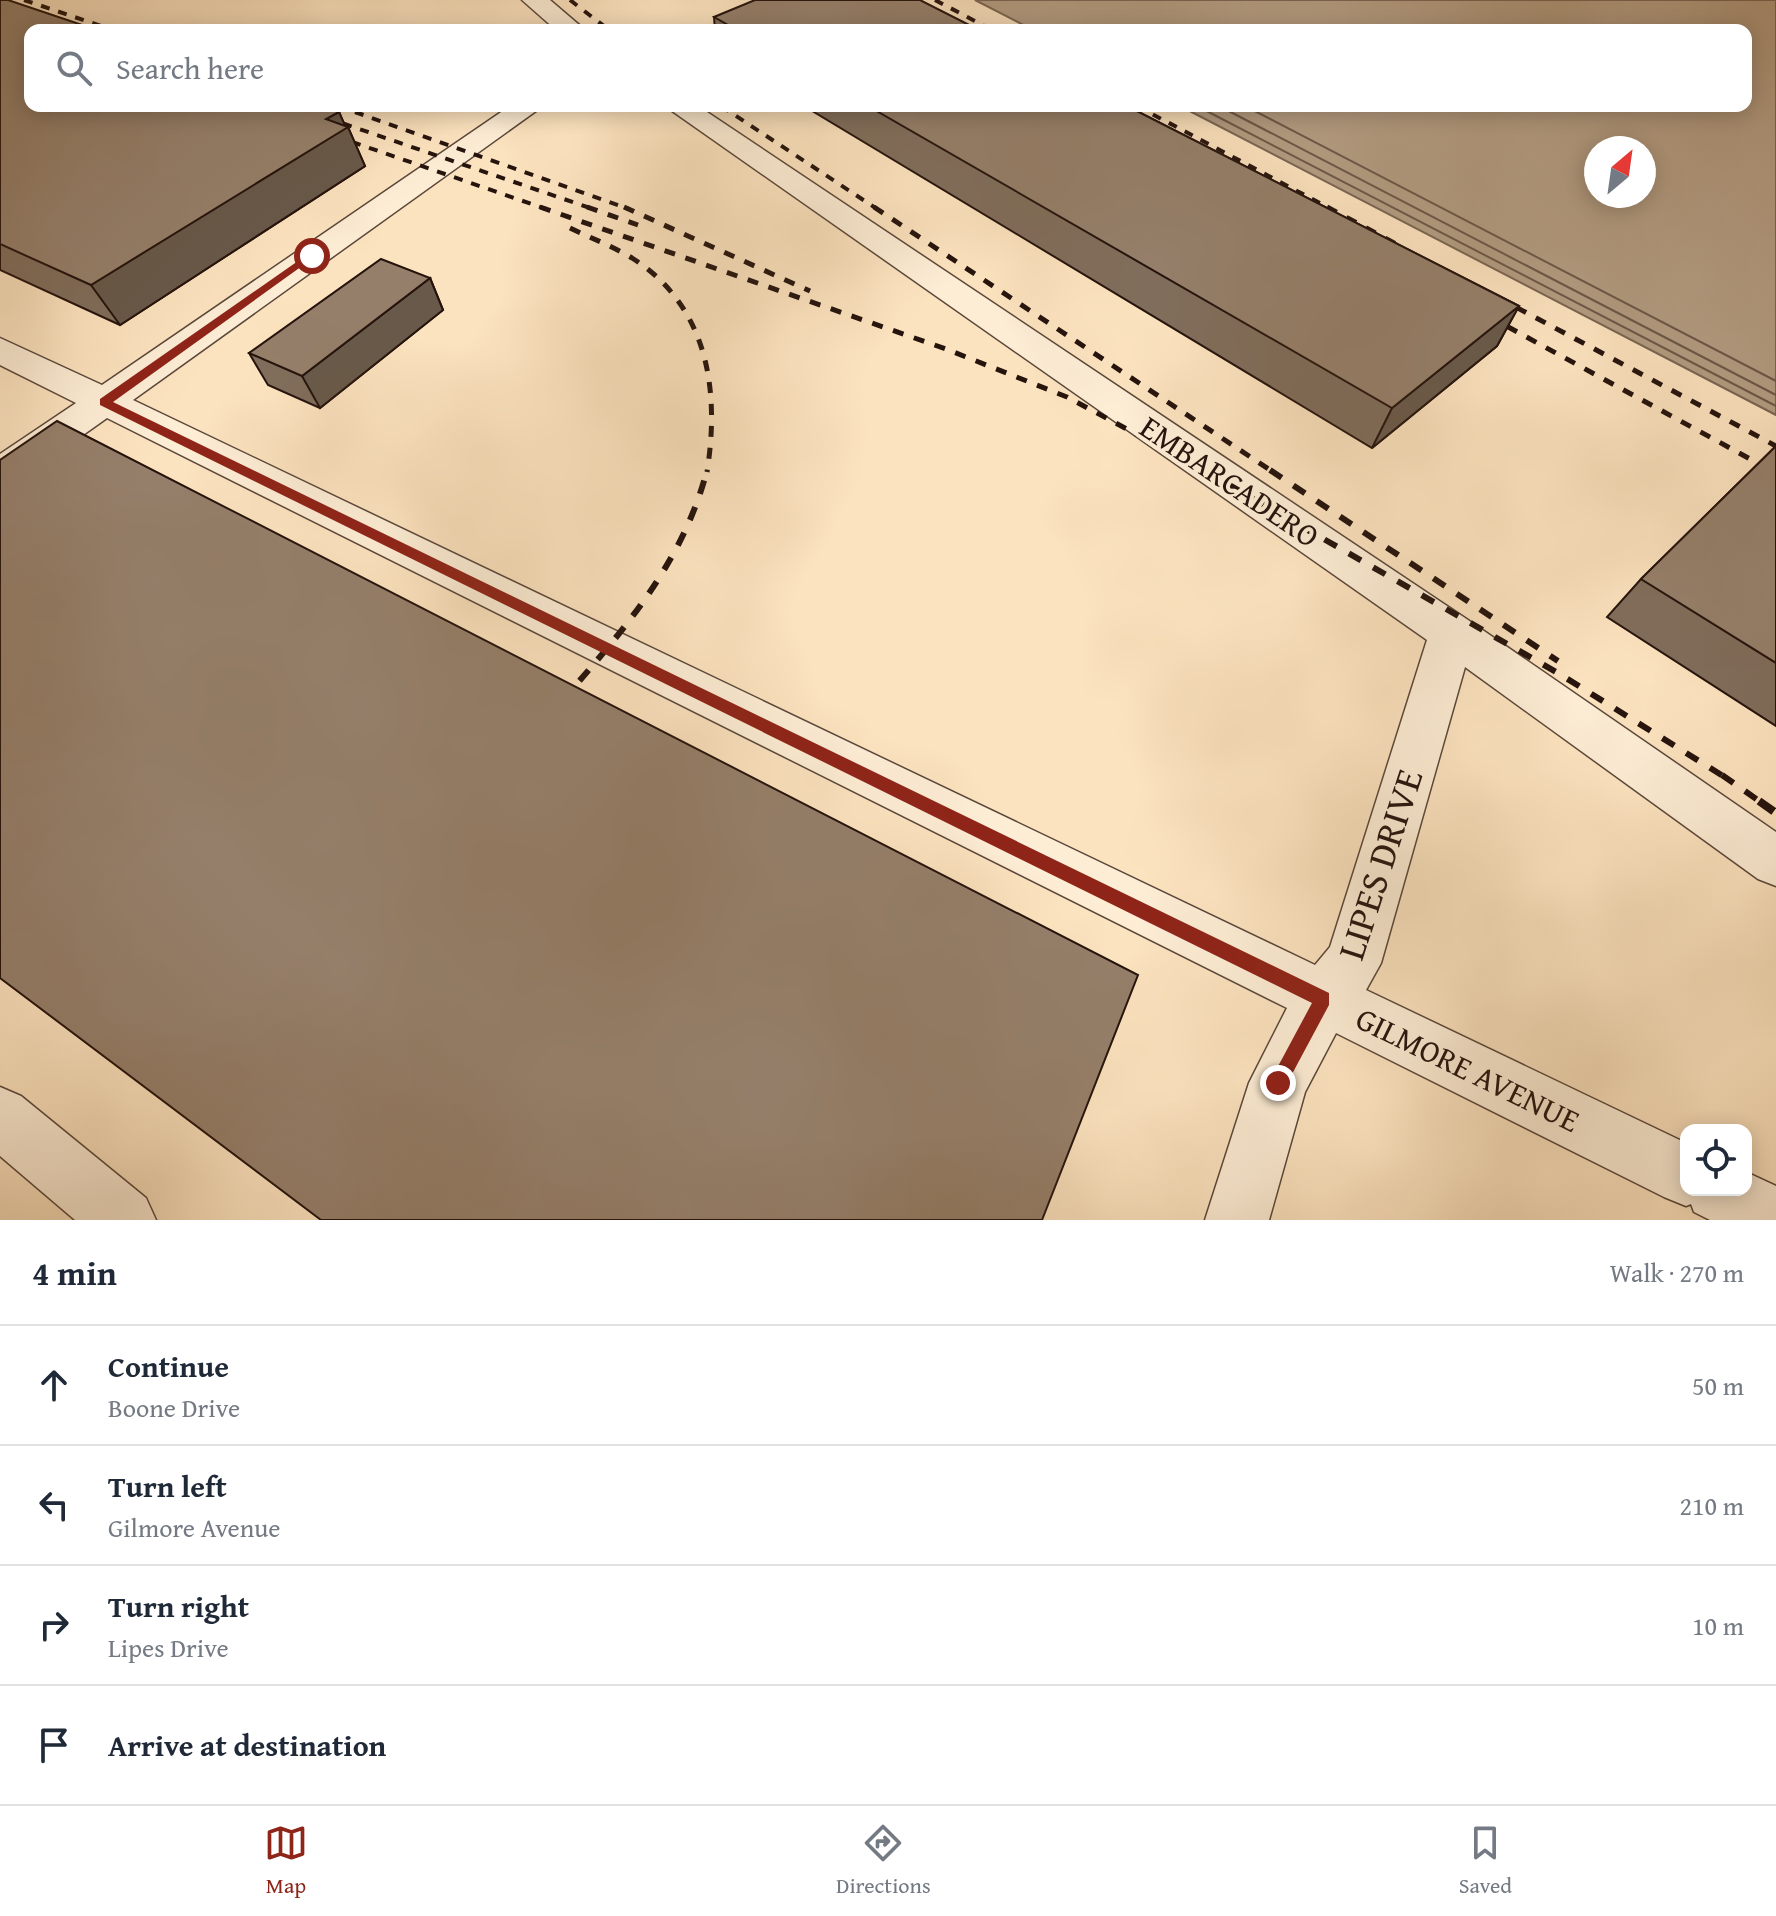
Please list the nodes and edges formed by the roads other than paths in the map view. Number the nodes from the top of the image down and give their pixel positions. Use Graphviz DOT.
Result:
graph roads {
  1 [pos="534,0"];
  2 [pos="564,24"];
  3 [pos="520,112"];
  4 [pos="688,112"];
  5 [pos="0,350"];
  6 [pos="104,402"];
  7 [pos="0,474"];
  8 [pos="1452,633"];
  9 [pos="1776,862"];
  10 [pos="1323,999"];
  11 [pos="0,1117"];
  12 [pos="1680,1172"];
  13 [pos="1728,1196"];
  14 [pos="1776,1219"];
  15 [pos="124,1220"];
  16 [pos="1237,1220"];
  1 -- 2 [label="street"];
  3 -- 6 [label="street"];
  4 -- 8 [label="street, EMBARCADERO"];
  5 -- 6 [label="street, GILMORE AVENUE"];
  6 -- 7 [label="street"];
  6 -- 10 [label="street, GILMORE AVENUE"];
  8 -- 9 [label="street, EMBARCADERO"];
  8 -- 10 [label="street, LIPES DRIVE"];
  10 -- 12 [label="street, GILMORE AVENUE"];
  10 -- 16 [label="street, LIPES DRIVE"];
  11 -- 15 [label="street"];
  13 -- 14 [label="street"];
}
